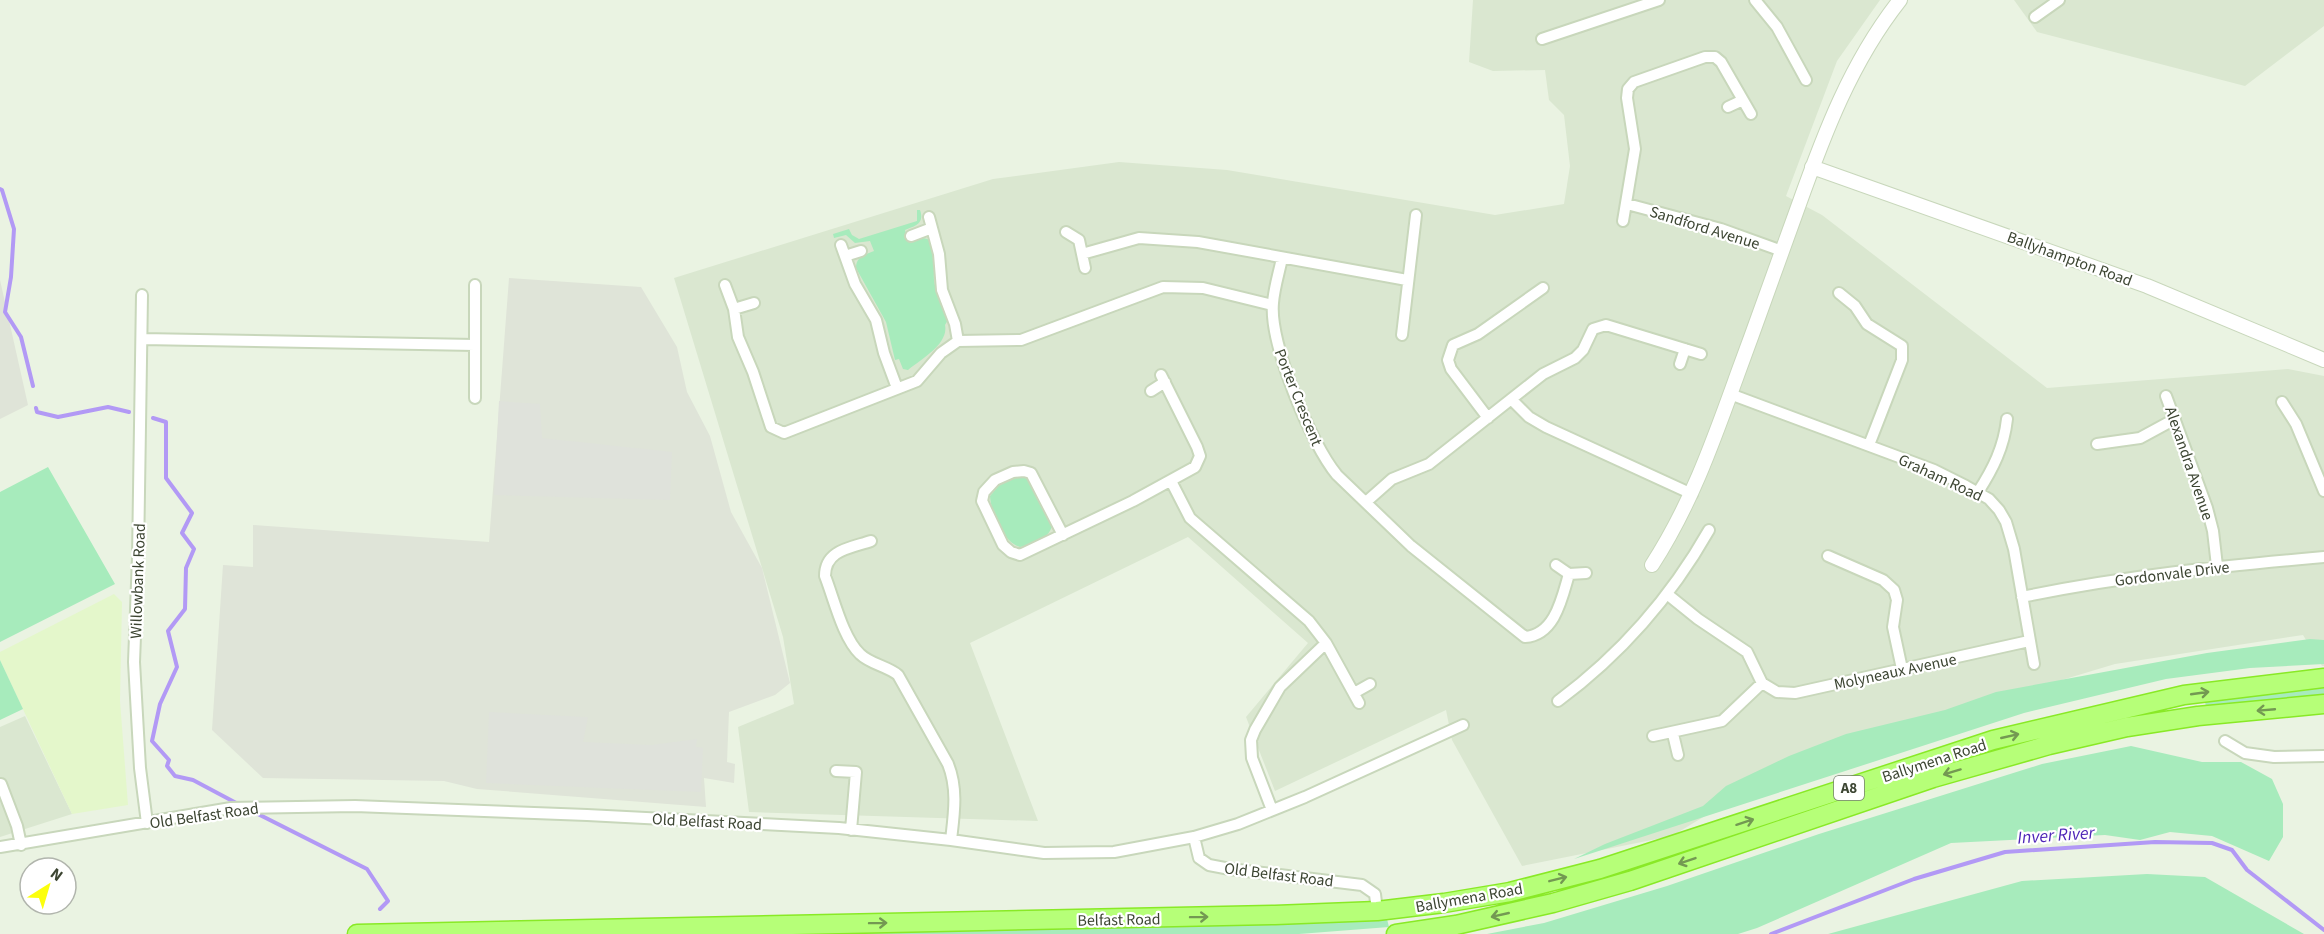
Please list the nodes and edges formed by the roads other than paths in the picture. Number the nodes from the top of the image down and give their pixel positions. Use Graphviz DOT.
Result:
graph roads {
  1 [pos="1659,0"];
  2 [pos="1755,0"];
  3 [pos="1900,0"];
  4 [pos="2059,0"];
  5 [pos="2035,17"];
  6 [pos="1542,39"];
  7 [pos="1806,80"];
  8 [pos="1743,100"];
  9 [pos="1728,107"];
  10 [pos="1752,114"];
  11 [pos="1812,167"];
  12 [pos="1627,204"];
  13 [pos="1416,215"];
  14 [pos="929,217"];
  15 [pos="1623,221"];
  16 [pos="932,228"];
  17 [pos="1066,232"];
  18 [pos="911,236"];
  19 [pos="841,245"];
  20 [pos="861,251"];
  21 [pos="1782,251"];
  22 [pos="1082,254"];
  23 [pos="845,256"];
  24 [pos="1282,258"];
  25 [pos="1085,268"];
  26 [pos="1407,280"];
  27 [pos="475,285"];
  28 [pos="725,285"];
  29 [pos="1543,288"];
  30 [pos="1839,293"];
  31 [pos="142,295"];
  32 [pos="754,303"];
  33 [pos="1272,305"];
  34 [pos="734,309"];
  35 [pos="1402,334"];
  36 [pos="142,339"];
  37 [pos="958,342"];
  38 [pos="475,345"];
  39 [pos="1685,349"];
  40 [pos="1701,354"];
  41 [pos="2324,360"];
  42 [pos="1680,364"];
  43 [pos="897,388"];
  44 [pos="1150,391"];
  45 [pos="1730,394"];
  46 [pos="2166,396"];
  47 [pos="475,398"];
  48 [pos="1512,400"];
  49 [pos="2282,402"];
  50 [pos="1488,418"];
  51 [pos="2007,419"];
  52 [pos="2175,419"];
  53 [pos="2097,444"];
  54 [pos="1869,445"];
  55 [pos="1171,481"];
  56 [pos="2324,491"];
  57 [pos="1978,492"];
  58 [pos="1692,494"];
  59 [pos="1366,502"];
  60 [pos="1709,530"];
  61 [pos="1064,535"];
  62 [pos="872,541"];
  63 [pos="1828,556"];
  64 [pos="2324,557"];
  65 [pos="1556,565"];
  66 [pos="1652,565"];
  67 [pos="2217,566"];
  68 [pos="1586,573"];
  69 [pos="1569,574"];
  70 [pos="1667,594"];
  71 [pos="2022,597"];
  72 [pos="2029,641"];
  73 [pos="1326,643"];
  74 [pos="2034,664"];
  75 [pos="1902,669"];
  76 [pos="2324,678"];
  77 [pos="1762,683"];
  78 [pos="1370,684"];
  79 [pos="1569,693"];
  80 [pos="1558,701"];
  81 [pos="1575,702"];
  82 [pos="2324,704"];
  83 [pos="1463,725"];
  84 [pos="1673,734"];
  85 [pos="1653,736"];
  86 [pos="2225,741"];
  87 [pos="1678,755"];
  88 [pos="2324,756"];
  89 [pos="836,771"];
  90 [pos="1,784"];
  91 [pos="1272,810"];
  92 [pos="147,823"];
  93 [pos="851,830"];
  94 [pos="1194,837"];
  95 [pos="951,840"];
  96 [pos="21,845"];
  97 [pos="0,847"];
  98 [pos="1377,911"];
  99 [pos="357,934"];
  100 [pos="1396,934"];
  1 -- 6 [label="street"];
  2 -- 7 [label="street"];
  3 -- 11 [label="street"];
  4 -- 5 [label="street"];
  8 -- 9 [label="street"];
  8 -- 10 [label="street, Sandford Avenue"];
  8 -- 12 [label="street, Sandford Avenue"];
  11 -- 21 [label="street"];
  11 -- 41 [label="street, Ballyhampton Road"];
  12 -- 15 [label="street, Sandford Avenue"];
  12 -- 21 [label="street, Sandford Avenue"];
  13 -- 26 [label="street"];
  14 -- 16 [label="street"];
  16 -- 18 [label="street"];
  16 -- 37 [label="street"];
  17 -- 22 [label="street"];
  19 -- 23 [label="street"];
  20 -- 23 [label="street"];
  21 -- 45 [label="street"];
  22 -- 24 [label="street"];
  22 -- 25 [label="street"];
  23 -- 43 [label="street"];
  24 -- 26 [label="street"];
  24 -- 33 [label="street, Porter Crescent"];
  26 -- 35 [label="street"];
  27 -- 38 [label="street"];
  28 -- 34 [label="street"];
  29 -- 50 [label="street"];
  30 -- 54 [label="street"];
  31 -- 36 [label="street, Willowbank Road"];
  32 -- 34 [label="street"];
  33 -- 37 [label="street"];
  33 -- 59 [label="street, Porter Crescent"];
  34 -- 43 [label="street"];
  36 -- 38 [label="street"];
  36 -- 92 [label="street, Willowbank Road"];
  37 -- 43 [label="street"];
  38 -- 47 [label="street"];
  39 -- 40 [label="street"];
  39 -- 42 [label="street"];
  39 -- 48 [label="street"];
  44 -- 55 [label="street"];
  45 -- 54 [label="street, Graham Road"];
  45 -- 58 [label="street"];
  46 -- 52 [label="street, Alexandra Avenue"];
  48 -- 50 [label="street"];
  48 -- 58 [label="street"];
  49 -- 56 [label="street"];
  50 -- 59 [label="street"];
  51 -- 57 [label="street"];
  52 -- 53 [label="street"];
  52 -- 67 [label="street, Alexandra Avenue"];
  54 -- 57 [label="street, Graham Road"];
  55 -- 61 [label="street"];
  55 -- 73 [label="street"];
  57 -- 71 [label="street, Graham Road"];
  58 -- 66 [label="street"];
  59 -- 69 [label="street, Porter Crescent"];
  60 -- 70 [label="street"];
  61 -- 61 [label="street"];
  62 -- 95 [label="street"];
  63 -- 75 [label="street"];
  64 -- 67 [label="street, Gordonvale Drive"];
  65 -- 69 [label="street"];
  67 -- 71 [label="street, Gordonvale Drive"];
  68 -- 69 [label="street"];
  70 -- 77 [label="street"];
  70 -- 79 [label="street"];
  71 -- 72 [label="street, Graham Road"];
  72 -- 74 [label="street, Graham Road"];
  72 -- 75 [label="street, Molyneaux Avenue"];
  73 -- 78 [label="street"];
  73 -- 91 [label="street"];
  75 -- 77 [label="street, Molyneaux Avenue"];
  98 -- 76 [label="highway, Ballymena Road / A8, one-way"];
  77 -- 84 [label="street"];
  79 -- 80 [label="street"];
  79 -- 81 [label="street"];
  82 -- 100 [label="highway, Ballymena Road / A8, one-way"];
  83 -- 91 [label="street"];
  84 -- 85 [label="street"];
  84 -- 87 [label="street"];
  86 -- 88 [label="street"];
  89 -- 93 [label="street"];
  90 -- 96 [label="street"];
  91 -- 94 [label="street"];
  92 -- 93 [label="street, Old Belfast Road"];
  92 -- 96 [label="street, Old Belfast Road"];
  93 -- 95 [label="street, Old Belfast Road"];
  94 -- 95 [label="street, Old Belfast Road"];
  94 -- 98 [label="street, Old Belfast Road"];
  96 -- 97 [label="street, Old Belfast Road"];
  99 -- 98 [label="highway, Belfast Road / A8, one-way"];
}
